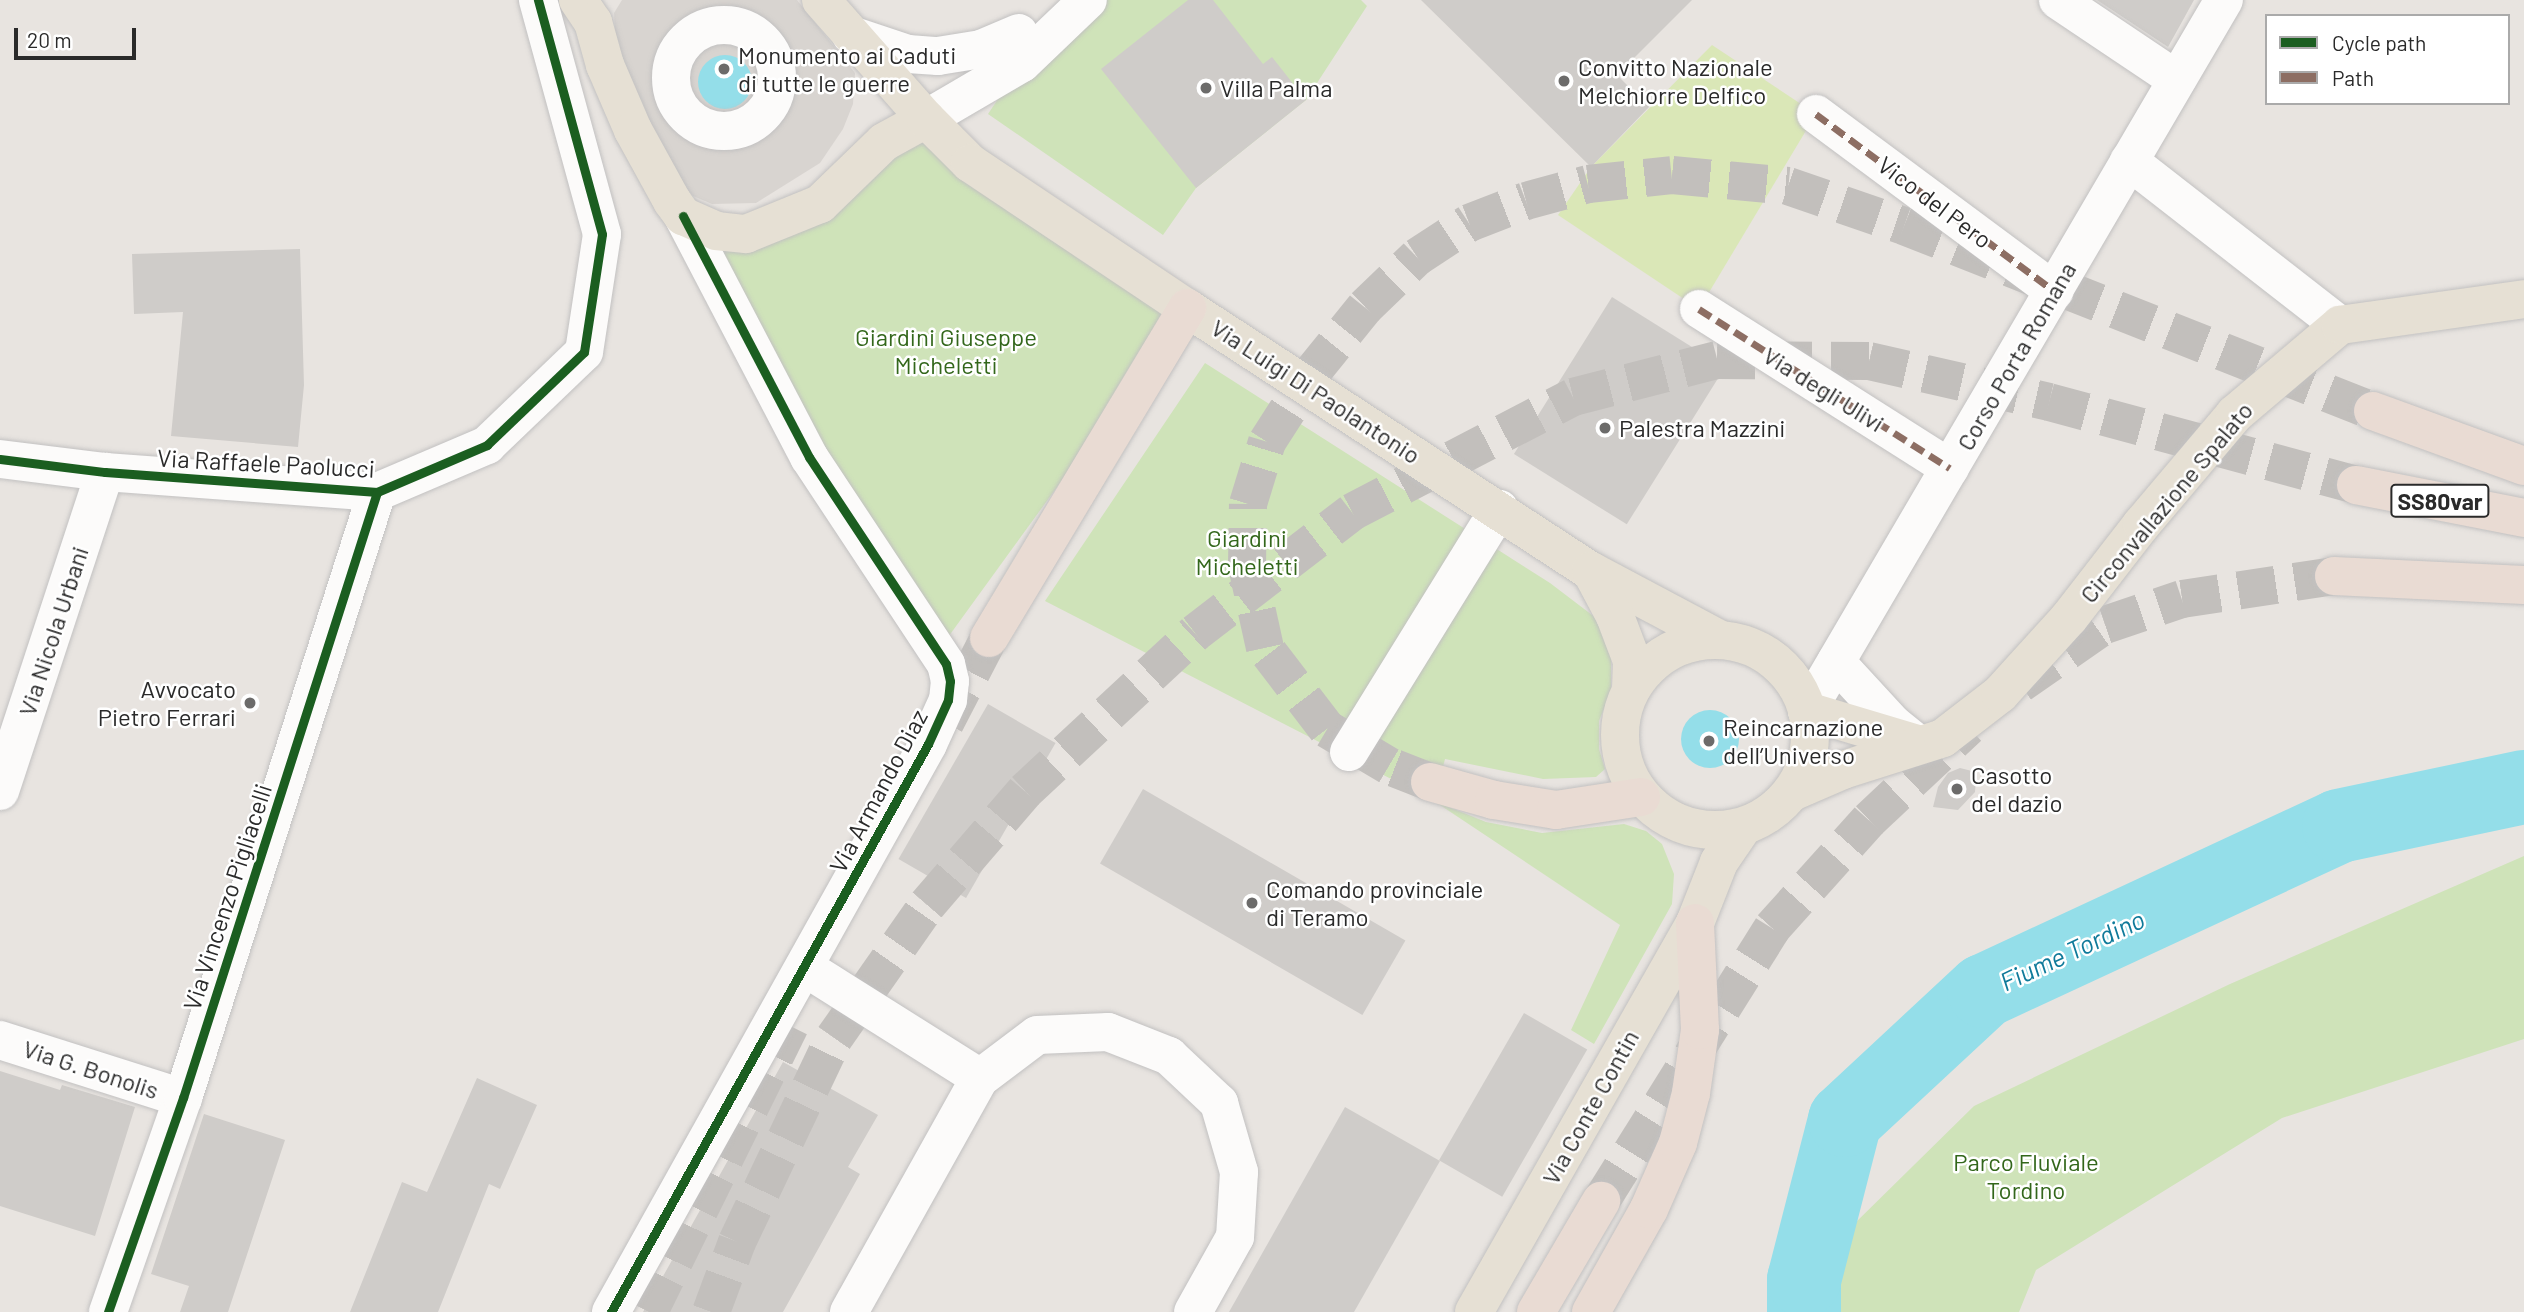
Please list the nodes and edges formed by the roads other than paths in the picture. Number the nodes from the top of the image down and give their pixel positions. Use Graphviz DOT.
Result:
graph roads {
  1 [pos="538,0"];
  2 [pos="821,0"];
  3 [pos="1088,0"];
  4 [pos="2058,0"];
  5 [pos="2224,0"];
  6 [pos="592,7"];
  7 [pos="1020,33"];
  8 [pos="851,35"];
  9 [pos="2177,80"];
  10 [pos="899,90"];
  11 [pos="1816,114"];
  12 [pos="926,120"];
  13 [pos="866,157"];
  14 [pos="2129,161"];
  15 [pos="683,216"];
  16 [pos="2054,291"];
  17 [pos="2524,299"];
  18 [pos="1187,308"];
  19 [pos="1699,309"];
  20 [pos="2340,324"];
  21 [pos="2374,411"];
  22 [pos="0,459"];
  23 [pos="2524,466"];
  24 [pos="1950,468"];
  25 [pos="105,472"];
  26 [pos="2356,485"];
  27 [pos="377,492"];
  28 [pos="1499,509"];
  29 [pos="2524,518"];
  30 [pos="1591,571"];
  31 [pos="2334,576"];
  32 [pos="2524,585"];
  33 [pos="989,638"];
  34 [pos="1721,640"];
  35 [pos="1836,662"];
  36 [pos="1631,689"];
  37 [pos="1807,711"];
  38 [pos="1919,744"];
  39 [pos="1349,752"];
  40 [pos="1430,782"];
  41 [pos="0,791"];
  42 [pos="1792,792"];
  43 [pos="1641,797"];
  44 [pos="1681,825"];
  45 [pos="1743,827"];
  46 [pos="1700,912"];
  47 [pos="804,967"];
  48 [pos="0,1040"];
  49 [pos="980,1079"];
  50 [pos="183,1098"];
  51 [pos="1601,1201"];
  52 [pos="108,1312"];
  53 [pos="611,1312"];
  54 [pos="849,1312"];
  55 [pos="1193,1312"];
  56 [pos="1474,1312"];
  57 [pos="1536,1312"];
  58 [pos="1591,1312"];
  1 -- 27 [label="street, Via Raffaele Paolucci"];
  2 -- 8 [label="main road, Via Luigi Di Paolantonio"];
  3 -- 12 [label="street"];
  4 -- 9 [label="street"];
  5 -- 9 [label="street, Corso Porta Romana"];
  6 -- 15 [label="main road"];
  7 -- 8 [label="street"];
  8 -- 10 [label="main road, Via Luigi Di Paolantonio"];
  9 -- 14 [label="street, Corso Porta Romana"];
  10 -- 12 [label="main road, Via Luigi Di Paolantonio"];
  10 -- 13 [label="main road"];
  11 -- 16 [label="street, Vico del Pero"];
  12 -- 13 [label="main road"];
  12 -- 18 [label="main road, Via Luigi Di Paolantonio"];
  13 -- 15 [label="main road"];
  14 -- 16 [label="street, Corso Porta Romana"];
  14 -- 20 [label="street"];
  15 -- 47 [label="street, Via Armando Diaz"];
  16 -- 24 [label="street, Corso Porta Romana"];
  17 -- 20 [label="main road"];
  18 -- 28 [label="main road, Via Luigi Di Paolantonio"];
  18 -- 33 [label="highway"];
  19 -- 24 [label="street, Via degli Ulivi"];
  20 -- 38 [label="main road, Circonvallazione Spalato"];
  21 -- 23 [label="highway"];
  22 -- 25 [label="street, Via Raffaele Paolucci"];
  24 -- 35 [label="street, Corso Porta Romana"];
  25 -- 27 [label="street, Via Raffaele Paolucci"];
  25 -- 41 [label="street, Via Nicola Urbani"];
  26 -- 29 [label="highway, SS80var"];
  27 -- 50 [label="street, Via Vincenzo Pigliacelli"];
  28 -- 30 [label="main road, Via Luigi Di Paolantonio"];
  28 -- 39 [label="street"];
  30 -- 34 [label="main road, Via Luigi Di Paolantonio"];
  30 -- 36 [label="main road"];
  31 -- 32 [label="highway"];
  34 -- 36 [label="main road"];
  34 -- 37 [label="main road"];
  35 -- 37 [label="street, Corso Porta Romana"];
  35 -- 38 [label="street"];
  36 -- 43 [label="main road"];
  37 -- 38 [label="main road"];
  37 -- 42 [label="main road"];
  38 -- 42 [label="main road, Circonvallazione Spalato"];
  40 -- 43 [label="highway"];
  42 -- 45 [label="main road"];
  43 -- 44 [label="main road"];
  44 -- 45 [label="main road"];
  44 -- 46 [label="main road"];
  45 -- 46 [label="main road, Via Conte Contin"];
  46 -- 56 [label="main road, Via Conte Contin"];
  46 -- 58 [label="highway"];
  47 -- 49 [label="street"];
  47 -- 53 [label="street, Via Armando Diaz"];
  48 -- 50 [label="street, Via G. Bonolis"];
  49 -- 54 [label="street"];
  49 -- 55 [label="street"];
  50 -- 52 [label="street, Via Vincenzo Pigliacelli"];
  51 -- 57 [label="highway"];
}
